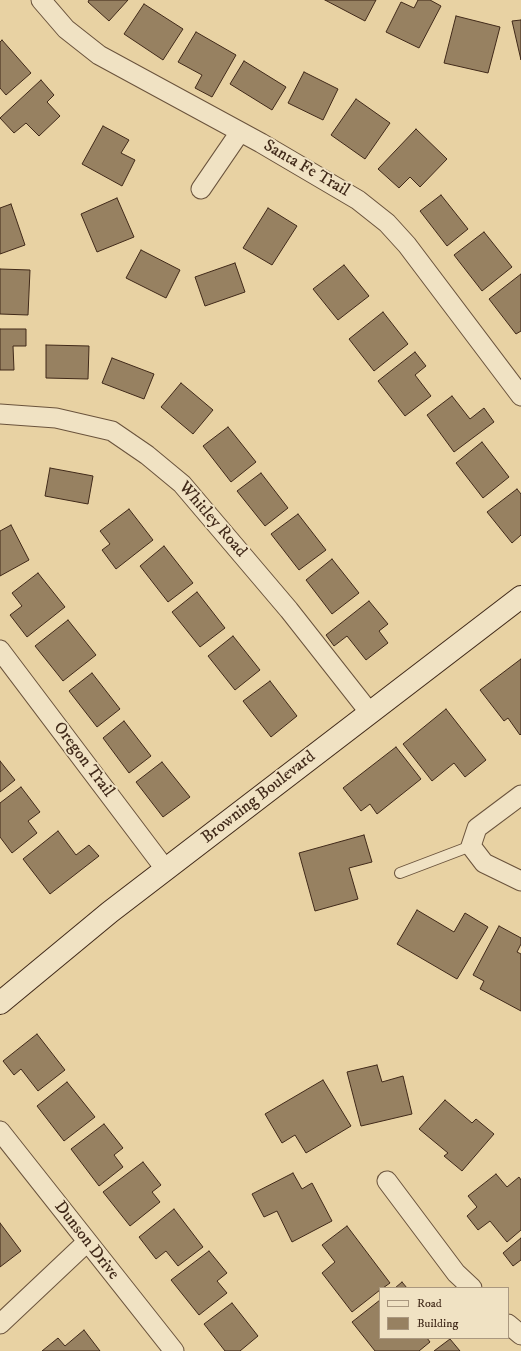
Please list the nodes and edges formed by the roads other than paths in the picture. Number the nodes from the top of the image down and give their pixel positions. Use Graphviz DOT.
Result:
graph roads {
  1 [pos="41,0"];
  2 [pos="240,132"];
  3 [pos="201,189"];
  4 [pos="521,396"];
  5 [pos="0,414"];
  6 [pos="521,597"];
  7 [pos="0,650"];
  8 [pos="370,713"];
  9 [pos="521,794"];
  10 [pos="471,846"];
  11 [pos="166,870"];
  12 [pos="400,873"];
  13 [pos="521,881"];
  14 [pos="0,1003"];
  15 [pos="0,1131"];
  16 [pos="388,1181"];
  17 [pos="87,1242"];
  18 [pos="471,1287"];
  19 [pos="0,1324"];
  20 [pos="509,1325"];
  21 [pos="521,1335"];
  22 [pos="174,1351"];
  1 -- 2 [label="street, Santa Fe Trail"];
  2 -- 3 [label="street"];
  2 -- 4 [label="street, Santa Fe Trail"];
  5 -- 8 [label="street, Whitley Road"];
  6 -- 8 [label="street, Browning Boulevard"];
  7 -- 11 [label="street, Oregon Trail"];
  8 -- 11 [label="street, Browning Boulevard"];
  9 -- 10 [label="street"];
  10 -- 12 [label="lane"];
  10 -- 13 [label="street"];
  11 -- 14 [label="street, Browning Boulevard"];
  15 -- 17 [label="street, Dunson Drive"];
  16 -- 18 [label="street"];
  17 -- 19 [label="street"];
  17 -- 22 [label="street, Dunson Drive"];
  20 -- 21 [label="street"];
}
